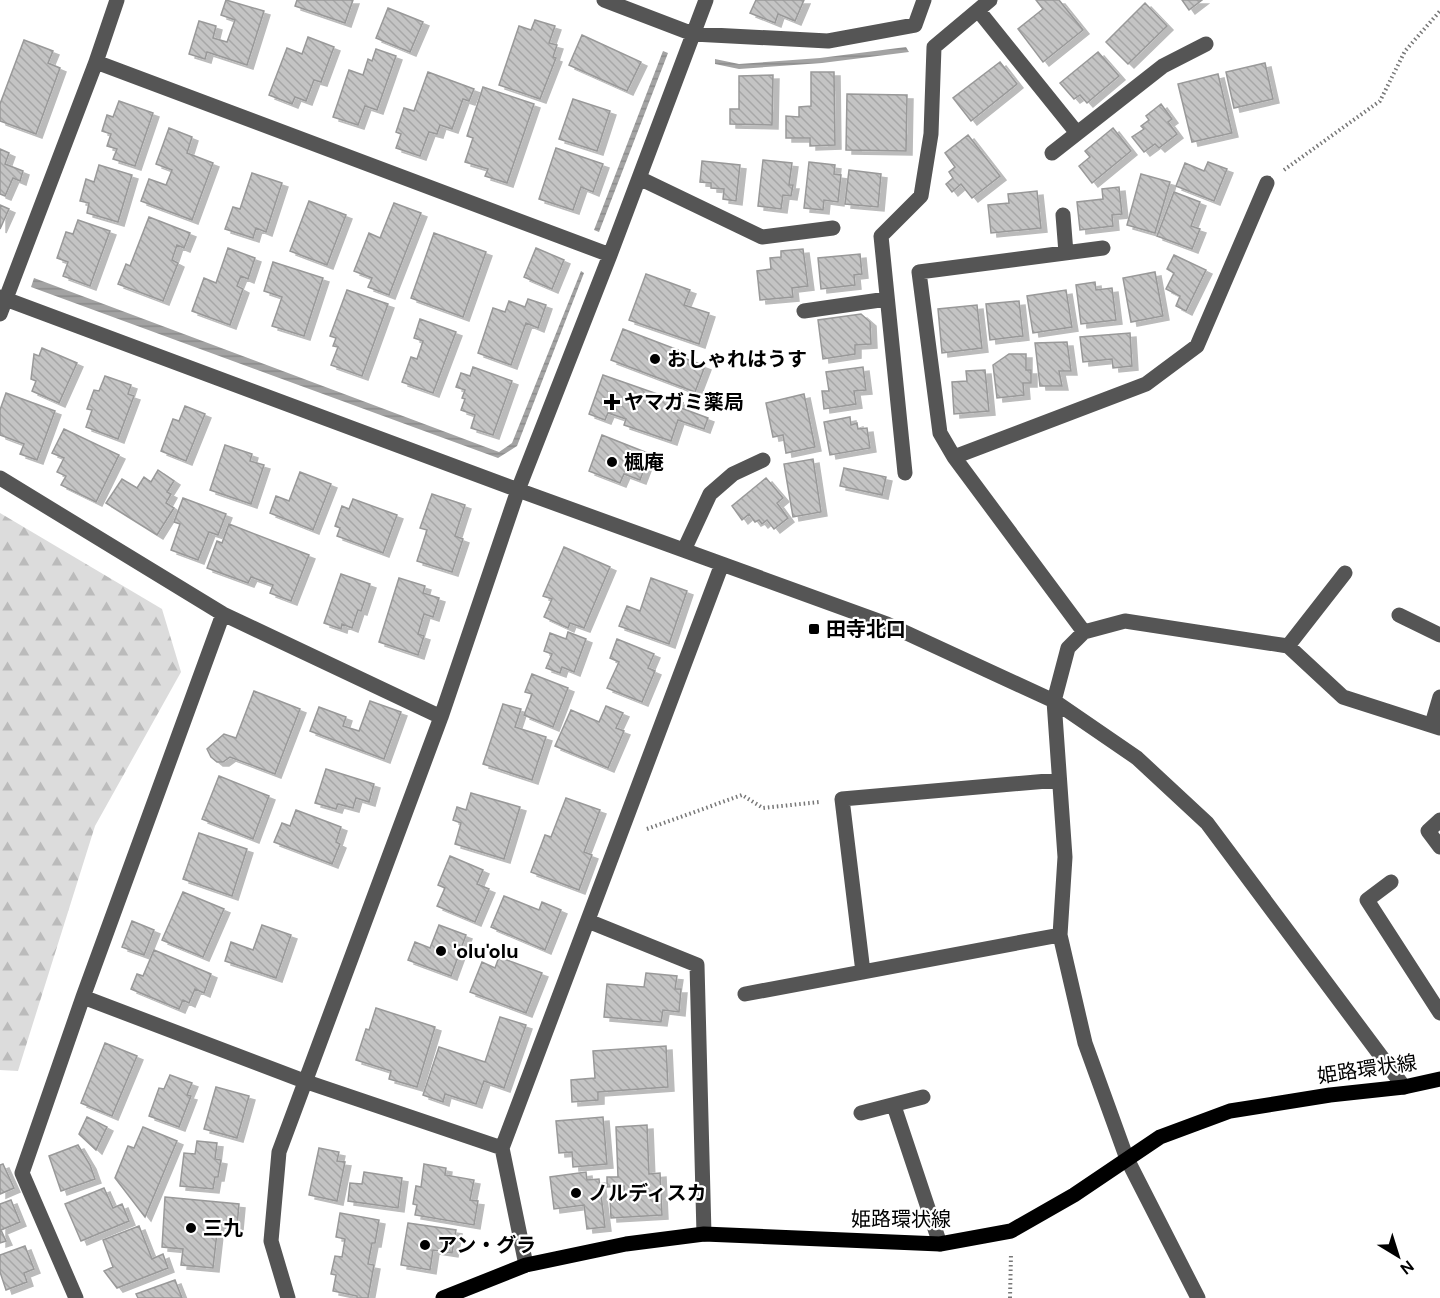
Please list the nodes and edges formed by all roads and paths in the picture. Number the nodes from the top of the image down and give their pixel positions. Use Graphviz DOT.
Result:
graph roads {
  1 [pos="117,0"];
  2 [pos="603,0"];
  3 [pos="706,0"];
  4 [pos="924,0"];
  5 [pos="990,0"];
  6 [pos="978,10"];
  7 [pos="1440,11"];
  8 [pos="915,25"];
  9 [pos="693,34"];
  10 [pos="1206,44"];
  11 [pos="934,47"];
  12 [pos="96,62"];
  13 [pos="1077,134"];
  14 [pos="1052,153"];
  15 [pos="639,178"];
  16 [pos="1268,183"];
  17 [pos="1063,215"];
  18 [pos="833,228"];
  19 [pos="1103,248"];
  20 [pos="1066,253"];
  21 [pos="610,255"];
  22 [pos="887,299"];
  23 [pos="2,303"];
  24 [pos="804,311"];
  25 [pos="954,457"];
  26 [pos="764,460"];
  27 [pos="905,473"];
  28 [pos="0,478"];
  29 [pos="518,490"];
  30 [pos="684,550"];
  31 [pos="722,564"];
  32 [pos="1345,573"];
  33 [pos="223,614"];
  34 [pos="1399,615"];
  35 [pos="1084,632"];
  36 [pos="1440,635"];
  37 [pos="1288,646"];
  38 [pos="1440,697"];
  39 [pos="1054,700"];
  40 [pos="441,717"];
  41 [pos="1436,726"];
  42 [pos="1059,780"];
  43 [pos="842,799"];
  44 [pos="1440,820"];
  45 [pos="618,839"];
  46 [pos="1440,847"];
  47 [pos="1391,882"];
  48 [pos="588,921"];
  49 [pos="1060,934"];
  50 [pos="863,972"];
  51 [pos="745,994"];
  52 [pos="83,997"];
  53 [pos="1440,1013"];
  54 [pos="1440,1079"];
  55 [pos="304,1082"];
  56 [pos="1404,1087"];
  57 [pos="923,1098"];
  58 [pos="894,1106"];
  59 [pos="861,1113"];
  60 [pos="502,1148"];
  61 [pos="1127,1159"];
  62 [pos="1011,1231"];
  63 [pos="704,1234"];
  64 [pos="940,1244"];
  65 [pos="526,1265"];
  66 [pos="76,1298"];
  67 [pos="288,1298"];
  68 [pos="443,1298"];
  69 [pos="1010,1298"];
  70 [pos="1198,1298"];
  1 -- 12 [label="street"];
  2 -- 9 [label="street"];
  3 -- 9 [label="street"];
  4 -- 8 [label="street"];
  5 -- 6 [label="street"];
  6 -- 11 [label="street"];
  6 -- 13 [label="street"];
  7 -- 16 [label="path"];
  8 -- 9 [label="street"];
  8 -- 11 [label="street"];
  9 -- 15 [label="street"];
  10 -- 13 [label="street"];
  11 -- 22 [label="street"];
  12 -- 21 [label="street"];
  12 -- 23 [label="street"];
  13 -- 14 [label="street"];
  15 -- 18 [label="street"];
  15 -- 21 [label="street"];
  16 -- 25 [label="street"];
  17 -- 20 [label="street"];
  19 -- 20 [label="street"];
  20 -- 25 [label="street"];
  21 -- 29 [label="street"];
  22 -- 24 [label="street"];
  22 -- 27 [label="street"];
  23 -- 29 [label="street"];
  25 -- 35 [label="street"];
  26 -- 30 [label="street"];
  28 -- 33 [label="street"];
  29 -- 30 [label="street"];
  29 -- 40 [label="street"];
  30 -- 31 [label="street"];
  31 -- 39 [label="street"];
  31 -- 45 [label="street"];
  32 -- 37 [label="street"];
  33 -- 40 [label="street"];
  33 -- 52 [label="street"];
  34 -- 36 [label="street"];
  35 -- 37 [label="street"];
  35 -- 39 [label="street"];
  37 -- 41 [label="street"];
  38 -- 41 [label="street"];
  39 -- 42 [label="street"];
  39 -- 56 [label="street"];
  40 -- 55 [label="street"];
  42 -- 43 [label="street"];
  42 -- 49 [label="street"];
  43 -- 45 [label="path"];
  43 -- 50 [label="street"];
  44 -- 46 [label="street"];
  45 -- 48 [label="street"];
  47 -- 53 [label="street"];
  48 -- 60 [label="street"];
  48 -- 63 [label="street"];
  49 -- 50 [label="street"];
  49 -- 61 [label="street"];
  50 -- 51 [label="street"];
  52 -- 55 [label="street"];
  52 -- 66 [label="street"];
  54 -- 56 [label="main road, 姫路環状線"];
  55 -- 60 [label="street"];
  55 -- 67 [label="street"];
  56 -- 61 [label="main road, 姫路環状線"];
  57 -- 58 [label="street"];
  58 -- 59 [label="street"];
  58 -- 64 [label="street"];
  60 -- 65 [label="street"];
  61 -- 62 [label="main road, 姫路環状線"];
  61 -- 70 [label="street"];
  62 -- 64 [label="main road, 姫路環状線"];
  62 -- 69 [label="path"];
  63 -- 64 [label="main road, 姫路環状線"];
  63 -- 65 [label="main road, 姫路環状線"];
  65 -- 68 [label="main road, 姫路環状線"];
}
